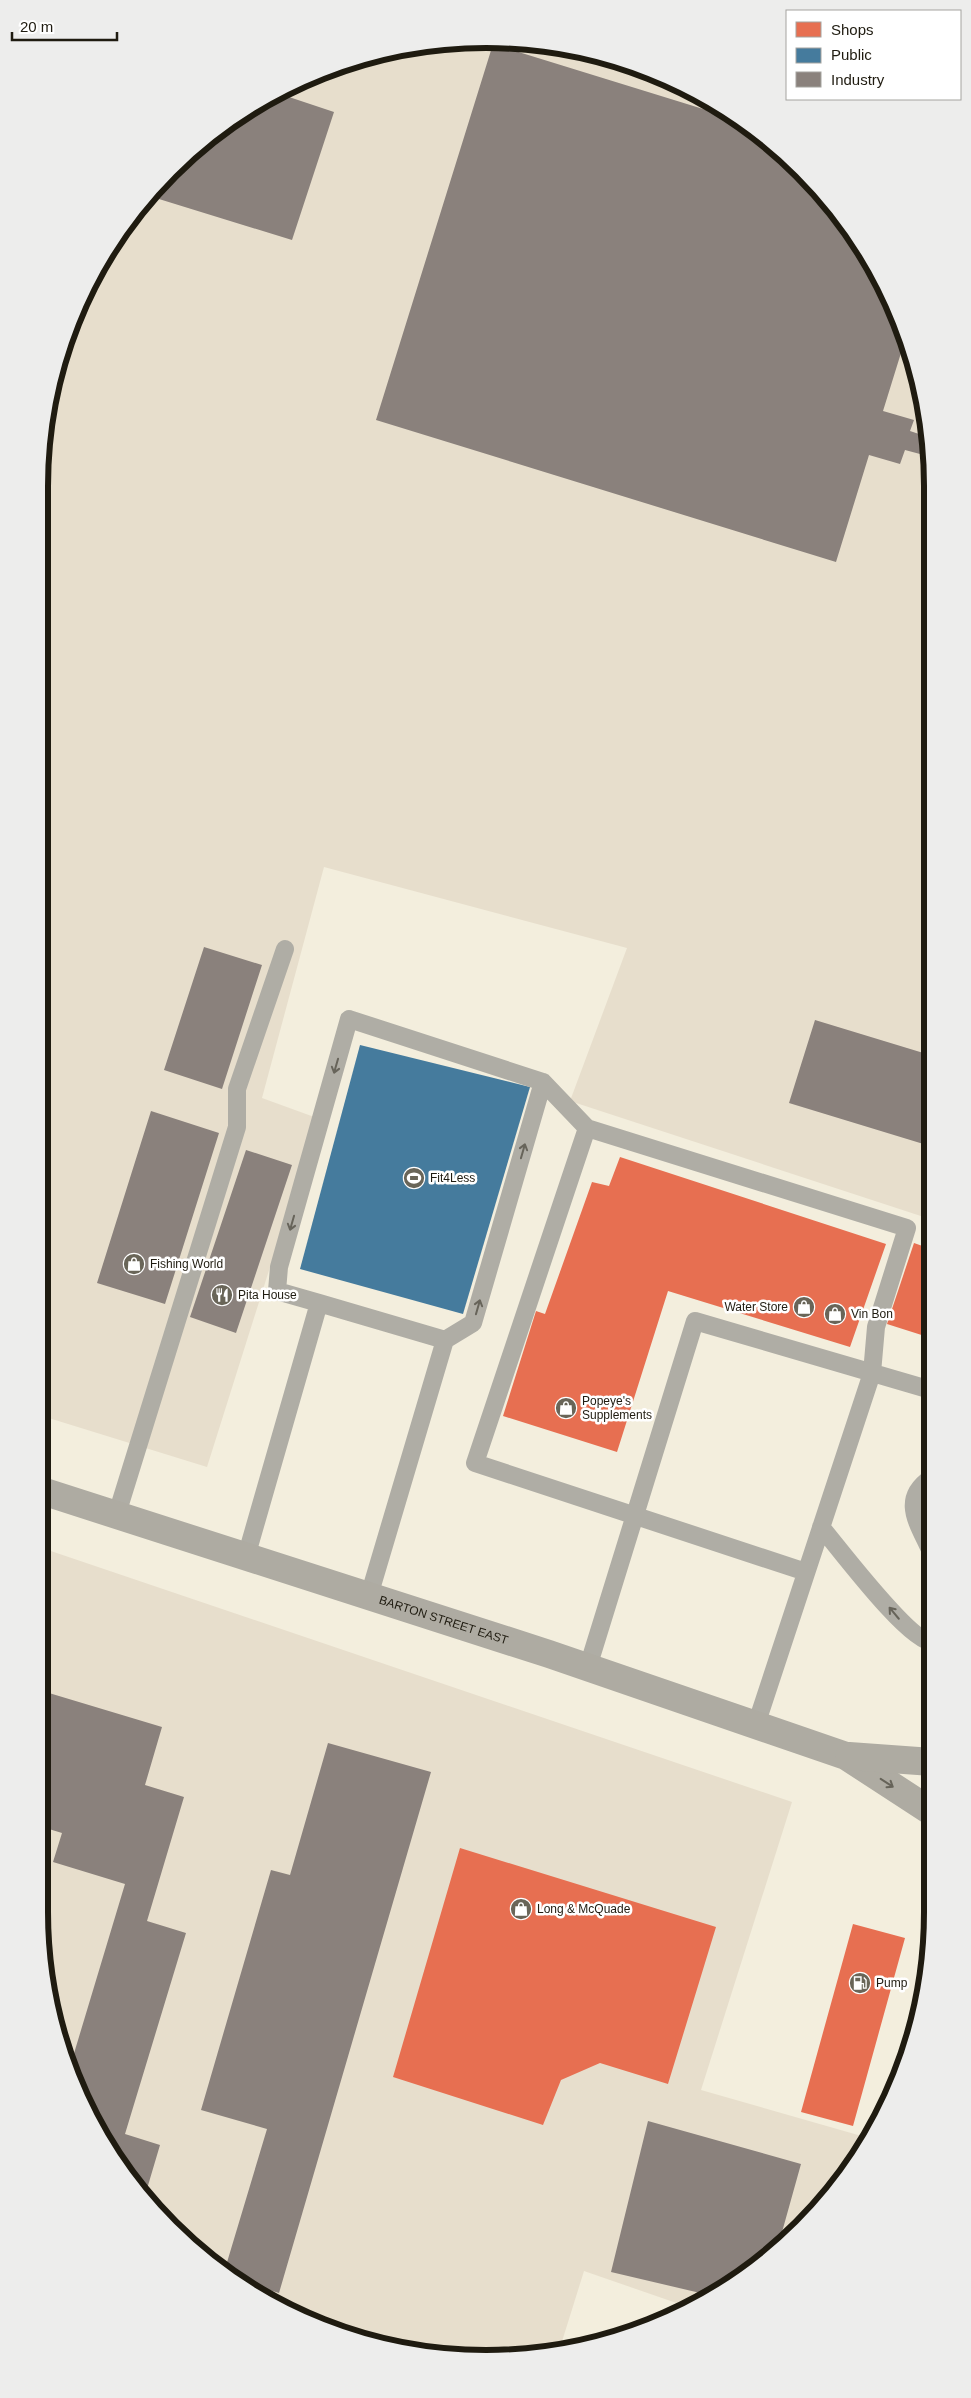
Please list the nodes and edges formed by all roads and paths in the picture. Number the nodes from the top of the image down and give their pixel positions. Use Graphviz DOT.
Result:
graph roads {
  1 [pos="285,950"];
  2 [pos="543,1082"];
  3 [pos="586,1128"];
  4 [pos="319,1303"];
  5 [pos="446,1340"];
  6 [pos="872,1373"];
  7 [pos="924,1388"];
  8 [pos="924,1483"];
  9 [pos="48,1493"];
  10 [pos="116,1517"];
  11 [pos="634,1517"];
  12 [pos="821,1527"];
  13 [pos="924,1534"];
  14 [pos="246,1557"];
  15 [pos="806,1572"];
  16 [pos="369,1596"];
  17 [pos="924,1638"];
  18 [pos="588,1668"];
  19 [pos="756,1725"];
  20 [pos="846,1756"];
  21 [pos="924,1761"];
  22 [pos="924,1807"];
  1 -- 10 [label="lane"];
  2 -- 3 [label="lane"];
  2 -- 4 [label="lane, one-way"];
  5 -- 2 [label="lane, one-way"];
  3 -- 6 [label="lane"];
  3 -- 11 [label="lane"];
  4 -- 5 [label="lane"];
  4 -- 14 [label="lane"];
  5 -- 16 [label="lane"];
  6 -- 7 [label="lane"];
  6 -- 11 [label="lane"];
  6 -- 12 [label="lane"];
  8 -- 13 [label="lane"];
  9 -- 10 [label="main road, BARTON STREET EAST"];
  10 -- 14 [label="main road, BARTON STREET EAST"];
  11 -- 15 [label="lane"];
  11 -- 18 [label="lane"];
  12 -- 15 [label="lane"];
  17 -- 12 [label="lane, one-way"];
  14 -- 16 [label="main road, BARTON STREET EAST"];
  15 -- 19 [label="lane"];
  16 -- 18 [label="main road, BARTON STREET EAST"];
  18 -- 19 [label="main road, BARTON STREET EAST"];
  19 -- 20 [label="main road, BARTON STREET EAST"];
  20 -- 21 [label="main road, BARTON STREET EAST"];
  20 -- 22 [label="main road, BARTON STREET EAST, one-way"];
}
